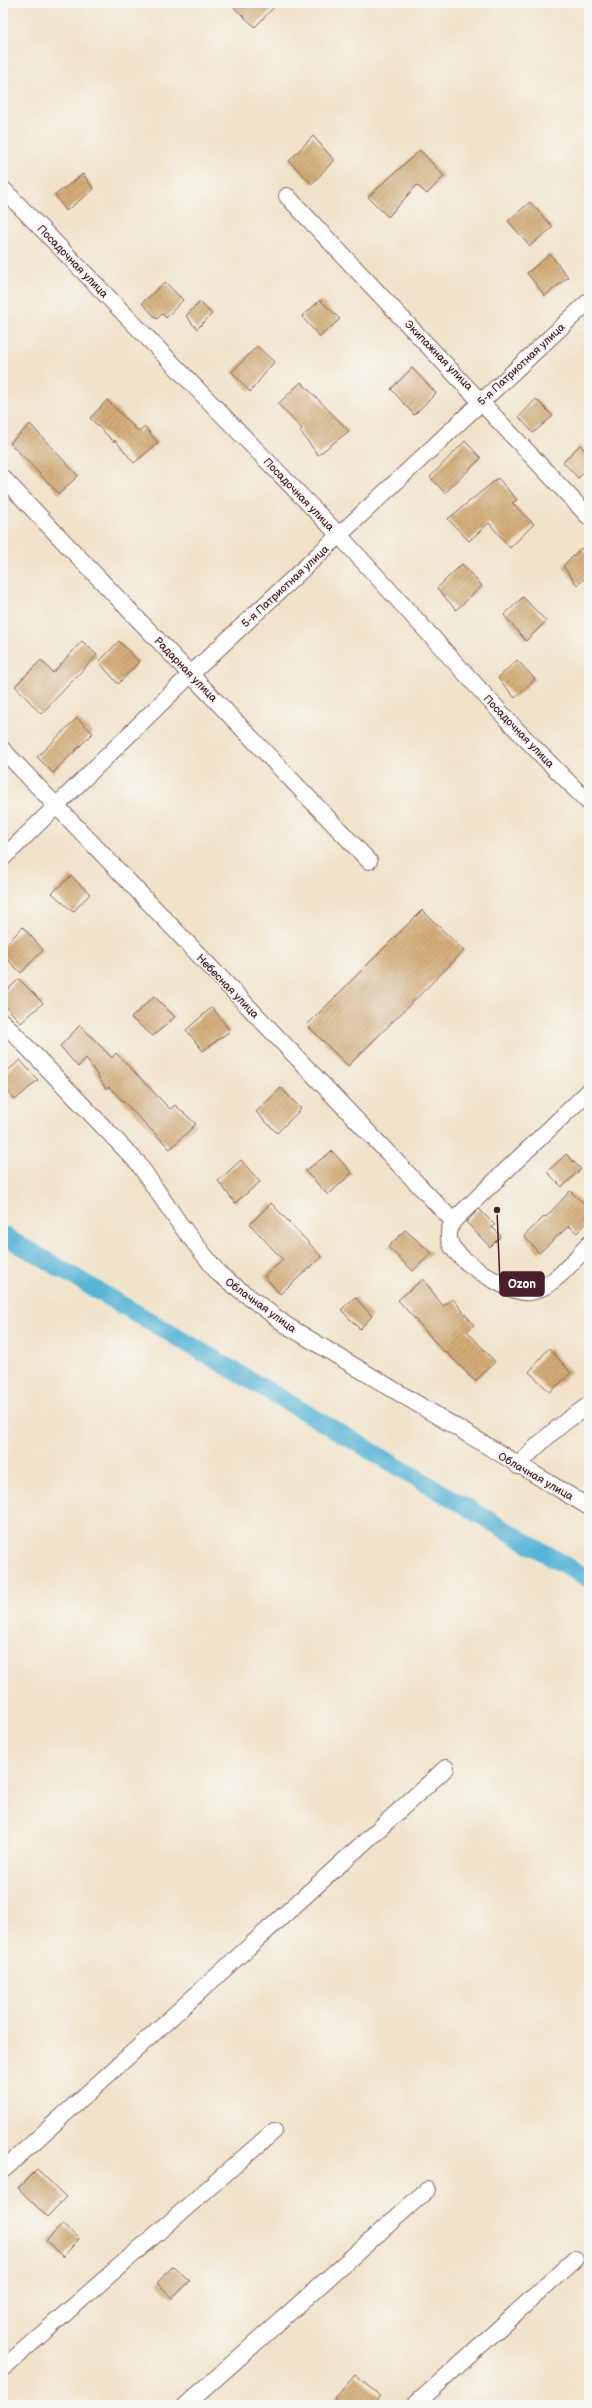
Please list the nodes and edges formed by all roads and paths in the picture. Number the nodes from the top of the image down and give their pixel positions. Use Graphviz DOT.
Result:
graph roads {
  1 [pos="3,189"];
  2 [pos="287,196"];
  3 [pos="589,301"];
  4 [pos="481,400"];
  5 [pos="3,478"];
  6 [pos="589,517"];
  7 [pos="339,535"];
  8 [pos="191,674"];
  9 [pos="3,750"];
  10 [pos="589,803"];
  11 [pos="56,806"];
  12 [pos="3,858"];
  13 [pos="368,861"];
  14 [pos="3,1022"];
  15 [pos="589,1091"];
  16 [pos="453,1222"];
  17 [pos="589,1244"];
  18 [pos="589,1405"];
  19 [pos="518,1466"];
  20 [pos="589,1507"];
  21 [pos="446,1768"];
  22 [pos="274,2131"];
  23 [pos="3,2170"];
  24 [pos="427,2190"];
  25 [pos="574,2259"];
  26 [pos="3,2368"];
  27 [pos="3,2402"];
  28 [pos="6,2405"];
  29 [pos="186,2405"];
  30 [pos="415,2405"];
  1 -- 7 [label="street, Посадочная улица"];
  2 -- 4 [label="street, Экипажная улица"];
  3 -- 4 [label="street, 5-я Патриотная улица"];
  4 -- 6 [label="street, Экипажная улица"];
  4 -- 7 [label="street, 5-я Патриотная улица"];
  5 -- 8 [label="street, Радарная улица"];
  7 -- 8 [label="street, 5-я Патриотная улица"];
  7 -- 10 [label="street, Посадочная улица"];
  8 -- 11 [label="street, 5-я Патриотная улица"];
  8 -- 13 [label="street, Радарная улица"];
  9 -- 11 [label="street, Небесная улица"];
  11 -- 12 [label="street, 5-я Патриотная улица"];
  11 -- 16 [label="street, Небесная улица"];
  14 -- 19 [label="street, Облачная улица"];
  15 -- 16 [label="street"];
  16 -- 17 [label="street"];
  18 -- 19 [label="street"];
  19 -- 20 [label="street, Облачная улица"];
  21 -- 23 [label="street"];
  22 -- 26 [label="street"];
  24 -- 29 [label="street"];
  25 -- 30 [label="street"];
  27 -- 28 [label="path"];
}
